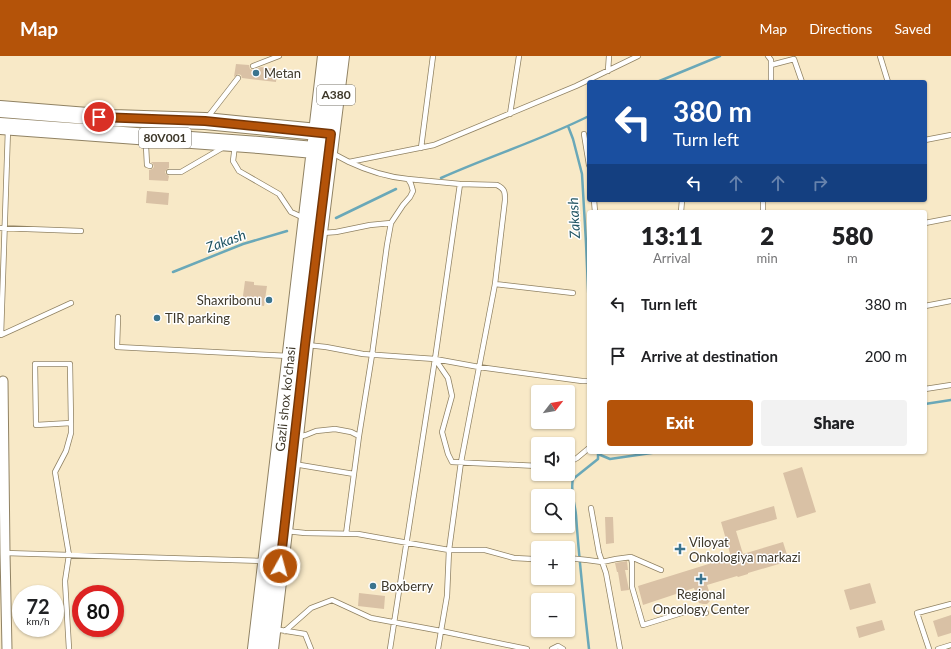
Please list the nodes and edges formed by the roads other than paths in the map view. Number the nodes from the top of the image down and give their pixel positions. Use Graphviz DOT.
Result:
graph roads {
  1 [pos="279,56"];
  2 [pos="326,56"];
  3 [pos="341,56"];
  4 [pos="433,56"];
  5 [pos="519,56"];
  6 [pos="609,56"];
  7 [pos="638,56"];
  8 [pos="768,56"];
  9 [pos="880,56"];
  10 [pos="771,63"];
  11 [pos="253,66"];
  12 [pos="608,70"];
  13 [pos="238,78"];
  14 [pos="587,80"];
  15 [pos="588,80"];
  16 [pos="771,80"];
  17 [pos="801,80"];
  18 [pos="887,80"];
  19 [pos="0,109"];
  20 [pos="510,114"];
  21 [pos="113,118"];
  22 [pos="205,121"];
  23 [pos="4,127"];
  24 [pos="324,133"];
  25 [pos="112,134"];
  26 [pos="584,134"];
  27 [pos="951,135"];
  28 [pos="147,137"];
  29 [pos="927,140"];
  30 [pos="233,143"];
  31 [pos="420,148"];
  32 [pos="322,151"];
  33 [pos="587,153"];
  34 [pos="349,162"];
  35 [pos="150,166"];
  36 [pos="169,172"];
  37 [pos="408,179"];
  38 [pos="460,184"];
  39 [pos="951,218"];
  40 [pos="307,219"];
  41 [pos="392,223"];
  42 [pos="927,223"];
  43 [pos="2,228"];
  44 [pos="81,231"];
  45 [pos="319,234"];
  46 [pos="495,284"];
  47 [pos="573,293"];
  48 [pos="1,299"];
  49 [pos="951,301"];
  50 [pos="71,304"];
  51 [pos="927,306"];
  52 [pos="118,317"];
  53 [pos="0,335"];
  54 [pos="305,345"];
  55 [pos="372,355"];
  56 [pos="290,356"];
  57 [pos="435,359"];
  58 [pos="479,367"];
  59 [pos="3,381"];
  60 [pos="587,381"];
  61 [pos="951,385"];
  62 [pos="927,389"];
  63 [pos="71,423"];
  64 [pos="359,436"];
  65 [pos="295,437"];
  66 [pos="587,450"];
  67 [pos="575,459"];
  68 [pos="461,462"];
  69 [pos="292,464"];
  70 [pos="531,466"];
  71 [pos="354,474"];
  72 [pos="592,508"];
  73 [pos="284,531"];
  74 [pos="346,534"];
  75 [pos="406,543"];
  76 [pos="449,550"];
  77 [pos="5,553"];
  78 [pos="69,555"];
  79 [pos="631,557"];
  80 [pos="531,559"];
  81 [pos="575,559"];
  82 [pos="267,561"];
  83 [pos="602,562"];
  84 [pos="661,570"];
  85 [pos="951,604"];
  86 [pos="706,613"];
  87 [pos="394,622"];
  88 [pos="279,630"];
  89 [pos="442,631"];
  90 [pos="951,645"];
  91 [pos="7,649"];
  92 [pos="68,649"];
  93 [pos="256,649"];
  94 [pos="270,649"];
  95 [pos="311,649"];
  96 [pos="390,649"];
  97 [pos="438,649"];
  98 [pos="527,649"];
  99 [pos="552,649"];
  100 [pos="563,649"];
  101 [pos="620,649"];
  102 [pos="929,649"];
  103 [pos="938,649"];
  1 -- 11 [label="lane"];
  2 -- 24 [label="highway, A380"];
  3 -- 24 [label="highway, A380"];
  4 -- 31 [label="lane"];
  5 -- 20 [label="lane"];
  6 -- 12 [label="lane"];
  7 -- 12 [label="lane"];
  8 -- 10 [label="lane"];
  9 -- 18 [label="lane"];
  10 -- 16 [label="lane"];
  10 -- 17 [label="lane"];
  12 -- 15 [label="lane"];
  13 -- 22 [label="lane"];
  14 -- 20 [label="lane"];
  19 -- 21 [label="highway, 80V001"];
  20 -- 31 [label="lane"];
  21 -- 22 [label="highway, 80V001"];
  21 -- 25 [label="highway"];
  22 -- 24 [label="highway, 80V001"];
  23 -- 25 [label="highway, 80V001"];
  23 -- 43 [label="lane"];
  24 -- 32 [label="highway, Gazli shox ko'chasi / A380"];
  25 -- 28 [label="highway, 80V001"];
  26 -- 33 [label="lane"];
  27 -- 29 [label="lane"];
  28 -- 30 [label="highway, 80V001"];
  28 -- 35 [label="lane"];
  30 -- 32 [label="highway, 80V001"];
  30 -- 36 [label="lane"];
  30 -- 40 [label="lane"];
  31 -- 34 [label="lane"];
  32 -- 34 [label="lane"];
  32 -- 40 [label="highway, Gazli shox ko'chasi / A380"];
  32 -- 45 [label="highway, Gazli shox ko'chasi / A380"];
  34 -- 37 [label="lane"];
  37 -- 38 [label="lane"];
  37 -- 41 [label="lane"];
  38 -- 46 [label="lane"];
  38 -- 57 [label="lane"];
  39 -- 42 [label="lane"];
  40 -- 56 [label="highway, Gazli shox ko'chasi / A380"];
  41 -- 45 [label="lane"];
  41 -- 55 [label="lane"];
  43 -- 44 [label="lane"];
  43 -- 48 [label="lane"];
  45 -- 54 [label="highway, Gazli shox ko'chasi / A380"];
  46 -- 47 [label="lane"];
  46 -- 58 [label="lane"];
  48 -- 53 [label="lane"];
  49 -- 51 [label="lane"];
  50 -- 53 [label="lane"];
  52 -- 56 [label="lane"];
  54 -- 55 [label="lane"];
  54 -- 65 [label="highway, Gazli shox ko'chasi / A380"];
  55 -- 57 [label="lane"];
  55 -- 64 [label="lane"];
  56 -- 82 [label="highway, Gazli shox ko'chasi / A380"];
  57 -- 58 [label="lane"];
  57 -- 68 [label="lane"];
  57 -- 75 [label="lane"];
  58 -- 60 [label="lane"];
  58 -- 68 [label="lane"];
  59 -- 77 [label="street"];
  61 -- 62 [label="lane"];
  63 -- 63 [label="lane"];
  63 -- 78 [label="lane"];
  64 -- 65 [label="lane"];
  64 -- 71 [label="lane"];
  65 -- 69 [label="highway, Gazli shox ko'chasi / A380"];
  66 -- 67 [label="lane"];
  68 -- 70 [label="lane"];
  68 -- 76 [label="lane"];
  69 -- 71 [label="lane"];
  69 -- 73 [label="highway, Gazli shox ko'chasi / A380"];
  71 -- 74 [label="lane"];
  72 -- 83 [label="lane"];
  73 -- 74 [label="lane"];
  73 -- 88 [label="highway, Gazli shox ko'chasi / A380"];
  74 -- 75 [label="lane"];
  75 -- 76 [label="lane"];
  75 -- 87 [label="lane"];
  76 -- 80 [label="lane"];
  76 -- 89 [label="lane"];
  77 -- 78 [label="lane"];
  77 -- 91 [label="street"];
  78 -- 82 [label="lane"];
  78 -- 92 [label="lane"];
  79 -- 83 [label="lane"];
  79 -- 84 [label="lane"];
  79 -- 86 [label="lane"];
  81 -- 83 [label="lane"];
  82 -- 93 [label="highway, Gazli shox ko'chasi / A380"];
  83 -- 101 [label="lane"];
  85 -- 102 [label="lane"];
  87 -- 88 [label="lane"];
  87 -- 89 [label="lane"];
  87 -- 96 [label="lane"];
  88 -- 94 [label="highway, Gazli shox ko'chasi / A380"];
  88 -- 95 [label="lane"];
  89 -- 97 [label="lane"];
  89 -- 98 [label="lane"];
  90 -- 103 [label="lane"];
  99 -- 100 [label="lane"];
}
